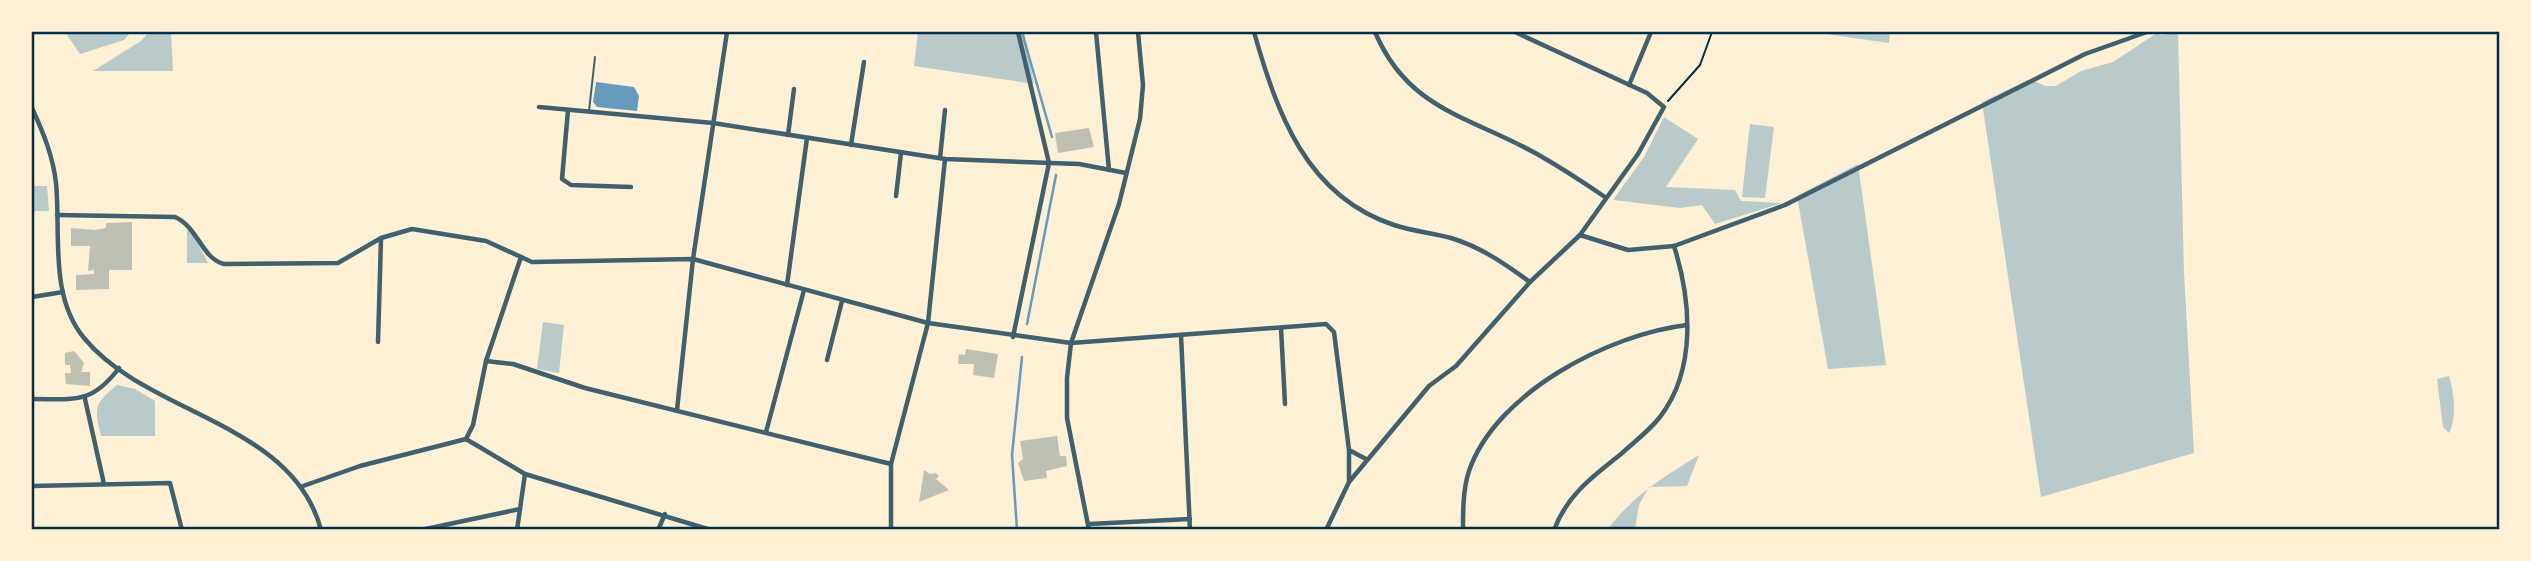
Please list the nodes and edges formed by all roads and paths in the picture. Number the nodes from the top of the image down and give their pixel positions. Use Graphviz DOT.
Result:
graph roads {
  1 [pos="727,32"];
  2 [pos="1018,32"];
  3 [pos="1096,32"];
  4 [pos="1138,32"];
  5 [pos="1254,32"];
  6 [pos="1375,32"];
  7 [pos="1515,32"];
  8 [pos="1651,32"];
  9 [pos="1712,32"];
  10 [pos="2147,32"];
  11 [pos="595,57"];
  12 [pos="864,62"];
  13 [pos="1629,85"];
  14 [pos="794,89"];
  15 [pos="539,107"];
  16 [pos="1664,107"];
  17 [pos="32,108"];
  18 [pos="568,110"];
  19 [pos="945,110"];
  20 [pos="589,112"];
  21 [pos="713,123"];
  22 [pos="788,135"];
  23 [pos="807,138"];
  24 [pos="851,145"];
  25 [pos="901,153"];
  26 [pos="942,159"];
  27 [pos="1049,163"];
  28 [pos="1109,170"];
  29 [pos="1126,173"];
  30 [pos="631,187"];
  31 [pos="896,197"];
  32 [pos="1605,197"];
  33 [pos="57,215"];
  34 [pos="1580,235"];
  35 [pos="381,238"];
  36 [pos="1674,246"];
  37 [pos="522,257"];
  38 [pos="693,259"];
  39 [pos="1530,282"];
  40 [pos="787,285"];
  41 [pos="804,290"];
  42 [pos="63,292"];
  43 [pos="32,297"];
  44 [pos="842,301"];
  45 [pos="928,323"];
  46 [pos="1687,325"];
  47 [pos="1281,327"];
  48 [pos="1181,335"];
  49 [pos="1013,337"];
  50 [pos="378,342"];
  51 [pos="1071,343"];
  52 [pos="827,360"];
  53 [pos="486,361"];
  54 [pos="119,368"];
  55 [pos="32,399"];
  56 [pos="85,399"];
  57 [pos="1285,404"];
  58 [pos="677,410"];
  59 [pos="766,432"];
  60 [pos="466,439"];
  61 [pos="1349,450"];
  62 [pos="1366,459"];
  63 [pos="891,464"];
  64 [pos="525,474"];
  65 [pos="1349,482"];
  66 [pos="104,484"];
  67 [pos="32,486"];
  68 [pos="303,486"];
  69 [pos="520,509"];
  70 [pos="666,514"];
  71 [pos="1190,519"];
  72 [pos="1089,527"];
  73 [pos="182,530"];
  74 [pos="321,530"];
  75 [pos="421,530"];
  76 [pos="517,530"];
  77 [pos="658,530"];
  78 [pos="711,530"];
  79 [pos="891,530"];
  80 [pos="1190,530"];
  81 [pos="1326,530"];
  82 [pos="1463,530"];
  83 [pos="1554,530"];
  1 -- 21 [label="street"];
  2 -- 27 [label="street"];
  3 -- 28 [label="street"];
  4 -- 29 [label="street"];
  5 -- 39 [label="street"];
  6 -- 32 [label="street"];
  7 -- 13 [label="street"];
  8 -- 13 [label="street"];
  9 -- 16 [label="path"];
  10 -- 36 [label="street"];
  11 -- 20 [label="lane"];
  12 -- 24 [label="street"];
  13 -- 16 [label="street"];
  14 -- 22 [label="street"];
  15 -- 18 [label="street"];
  16 -- 32 [label="street"];
  17 -- 33 [label="street"];
  18 -- 20 [label="street"];
  18 -- 30 [label="street"];
  19 -- 26 [label="street"];
  20 -- 21 [label="street"];
  21 -- 22 [label="street"];
  21 -- 38 [label="street"];
  22 -- 23 [label="street"];
  23 -- 24 [label="street"];
  23 -- 40 [label="street"];
  24 -- 25 [label="street"];
  25 -- 26 [label="street"];
  25 -- 31 [label="street"];
  26 -- 27 [label="street"];
  26 -- 45 [label="street"];
  27 -- 28 [label="street"];
  27 -- 49 [label="street"];
  28 -- 29 [label="street"];
  29 -- 51 [label="street"];
  32 -- 34 [label="street"];
  33 -- 35 [label="street"];
  33 -- 42 [label="street"];
  34 -- 36 [label="street"];
  34 -- 39 [label="street"];
  35 -- 37 [label="street"];
  35 -- 50 [label="street"];
  36 -- 46 [label="street"];
  37 -- 38 [label="street"];
  37 -- 53 [label="street"];
  38 -- 40 [label="street"];
  38 -- 58 [label="street"];
  39 -- 62 [label="street"];
  40 -- 41 [label="street"];
  41 -- 44 [label="street"];
  41 -- 59 [label="street"];
  42 -- 43 [label="street"];
  42 -- 54 [label="street"];
  44 -- 45 [label="street"];
  44 -- 52 [label="street"];
  45 -- 49 [label="street"];
  45 -- 63 [label="street"];
  46 -- 82 [label="street"];
  46 -- 83 [label="street"];
  47 -- 48 [label="street"];
  47 -- 57 [label="street"];
  47 -- 61 [label="street"];
  48 -- 51 [label="street"];
  48 -- 71 [label="street"];
  49 -- 51 [label="street"];
  51 -- 72 [label="street"];
  53 -- 58 [label="street"];
  53 -- 60 [label="street"];
  54 -- 56 [label="street"];
  54 -- 68 [label="street"];
  55 -- 56 [label="street"];
  56 -- 66 [label="street"];
  58 -- 59 [label="street"];
  59 -- 63 [label="street"];
  60 -- 64 [label="street"];
  60 -- 68 [label="street"];
  61 -- 62 [label="street"];
  61 -- 65 [label="street"];
  62 -- 65 [label="street"];
  63 -- 79 [label="street"];
  64 -- 69 [label="street"];
  64 -- 70 [label="street"];
  65 -- 81 [label="street"];
  66 -- 67 [label="street"];
  66 -- 73 [label="street"];
  68 -- 74 [label="street"];
  69 -- 75 [label="street"];
  69 -- 76 [label="street"];
  70 -- 77 [label="street"];
  70 -- 78 [label="street"];
  71 -- 72 [label="street"];
  71 -- 80 [label="street"];
}
